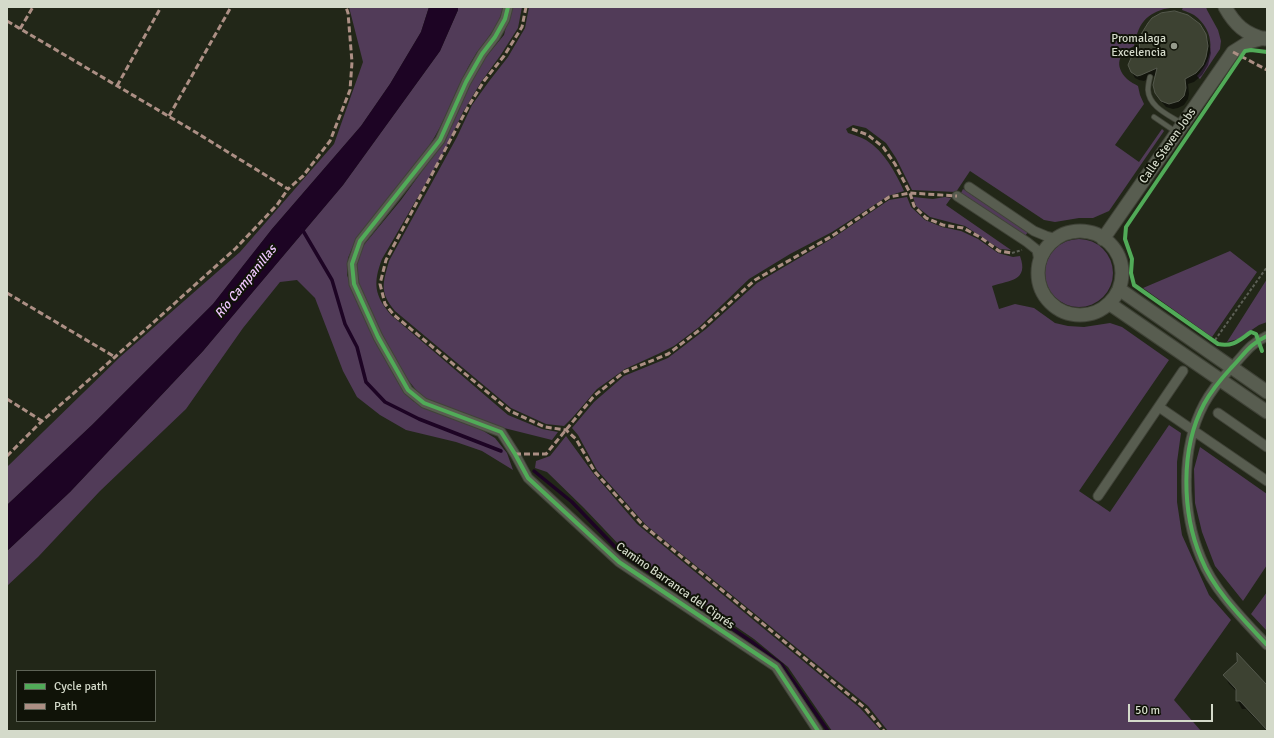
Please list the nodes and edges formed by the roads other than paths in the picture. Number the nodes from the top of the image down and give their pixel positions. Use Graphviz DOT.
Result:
graph roads {
  1 [pos="508,7"];
  2 [pos="1225,7"];
  3 [pos="1232,19"];
  4 [pos="1266,39"];
  5 [pos="1233,52"];
  6 [pos="1150,77"];
  7 [pos="1154,117"];
  8 [pos="1180,128"];
  9 [pos="969,187"];
  10 [pos="957,196"];
  11 [pos="1058,239"];
  12 [pos="1103,239"];
  13 [pos="1040,266"];
  14 [pos="1119,289"];
  15 [pos="1110,304"];
  16 [pos="1267,336"];
  17 [pos="1232,367"];
  18 [pos="1183,370"];
  19 [pos="1220,380"];
  20 [pos="1267,392"];
  21 [pos="1159,407"];
  22 [pos="1267,412"];
  23 [pos="1218,413"];
  24 [pos="1193,430"];
  25 [pos="1267,447"];
  26 [pos="1267,481"];
  27 [pos="1098,496"];
  28 [pos="1267,646"];
  29 [pos="818,731"];
  1 -- 29 [label="street, Camino Barranca del Ciprés"];
  2 -- 3 [label="street"];
  3 -- 4 [label="street"];
  3 -- 5 [label="street, Calle Steven Jobs"];
  4 -- 5 [label="street, Calle Steven Jobs"];
  5 -- 8 [label="street, Calle Steven Jobs"];
  6 -- 8 [label="lane"];
  7 -- 8 [label="lane"];
  8 -- 12 [label="street, Calle Steven Jobs"];
  9 -- 11 [label="street"];
  10 -- 13 [label="street"];
  11 -- 12 [label="street"];
  11 -- 13 [label="street"];
  12 -- 14 [label="street"];
  13 -- 15 [label="street"];
  14 -- 15 [label="street"];
  14 -- 17 [label="street"];
  15 -- 19 [label="street"];
  16 -- 17 [label="street"];
  17 -- 19 [label="street"];
  17 -- 20 [label="street"];
  18 -- 21 [label="street"];
  19 -- 22 [label="street"];
  19 -- 24 [label="street"];
  21 -- 24 [label="street"];
  21 -- 27 [label="street"];
  23 -- 25 [label="street"];
  24 -- 26 [label="street"];
  24 -- 28 [label="street"];
}
